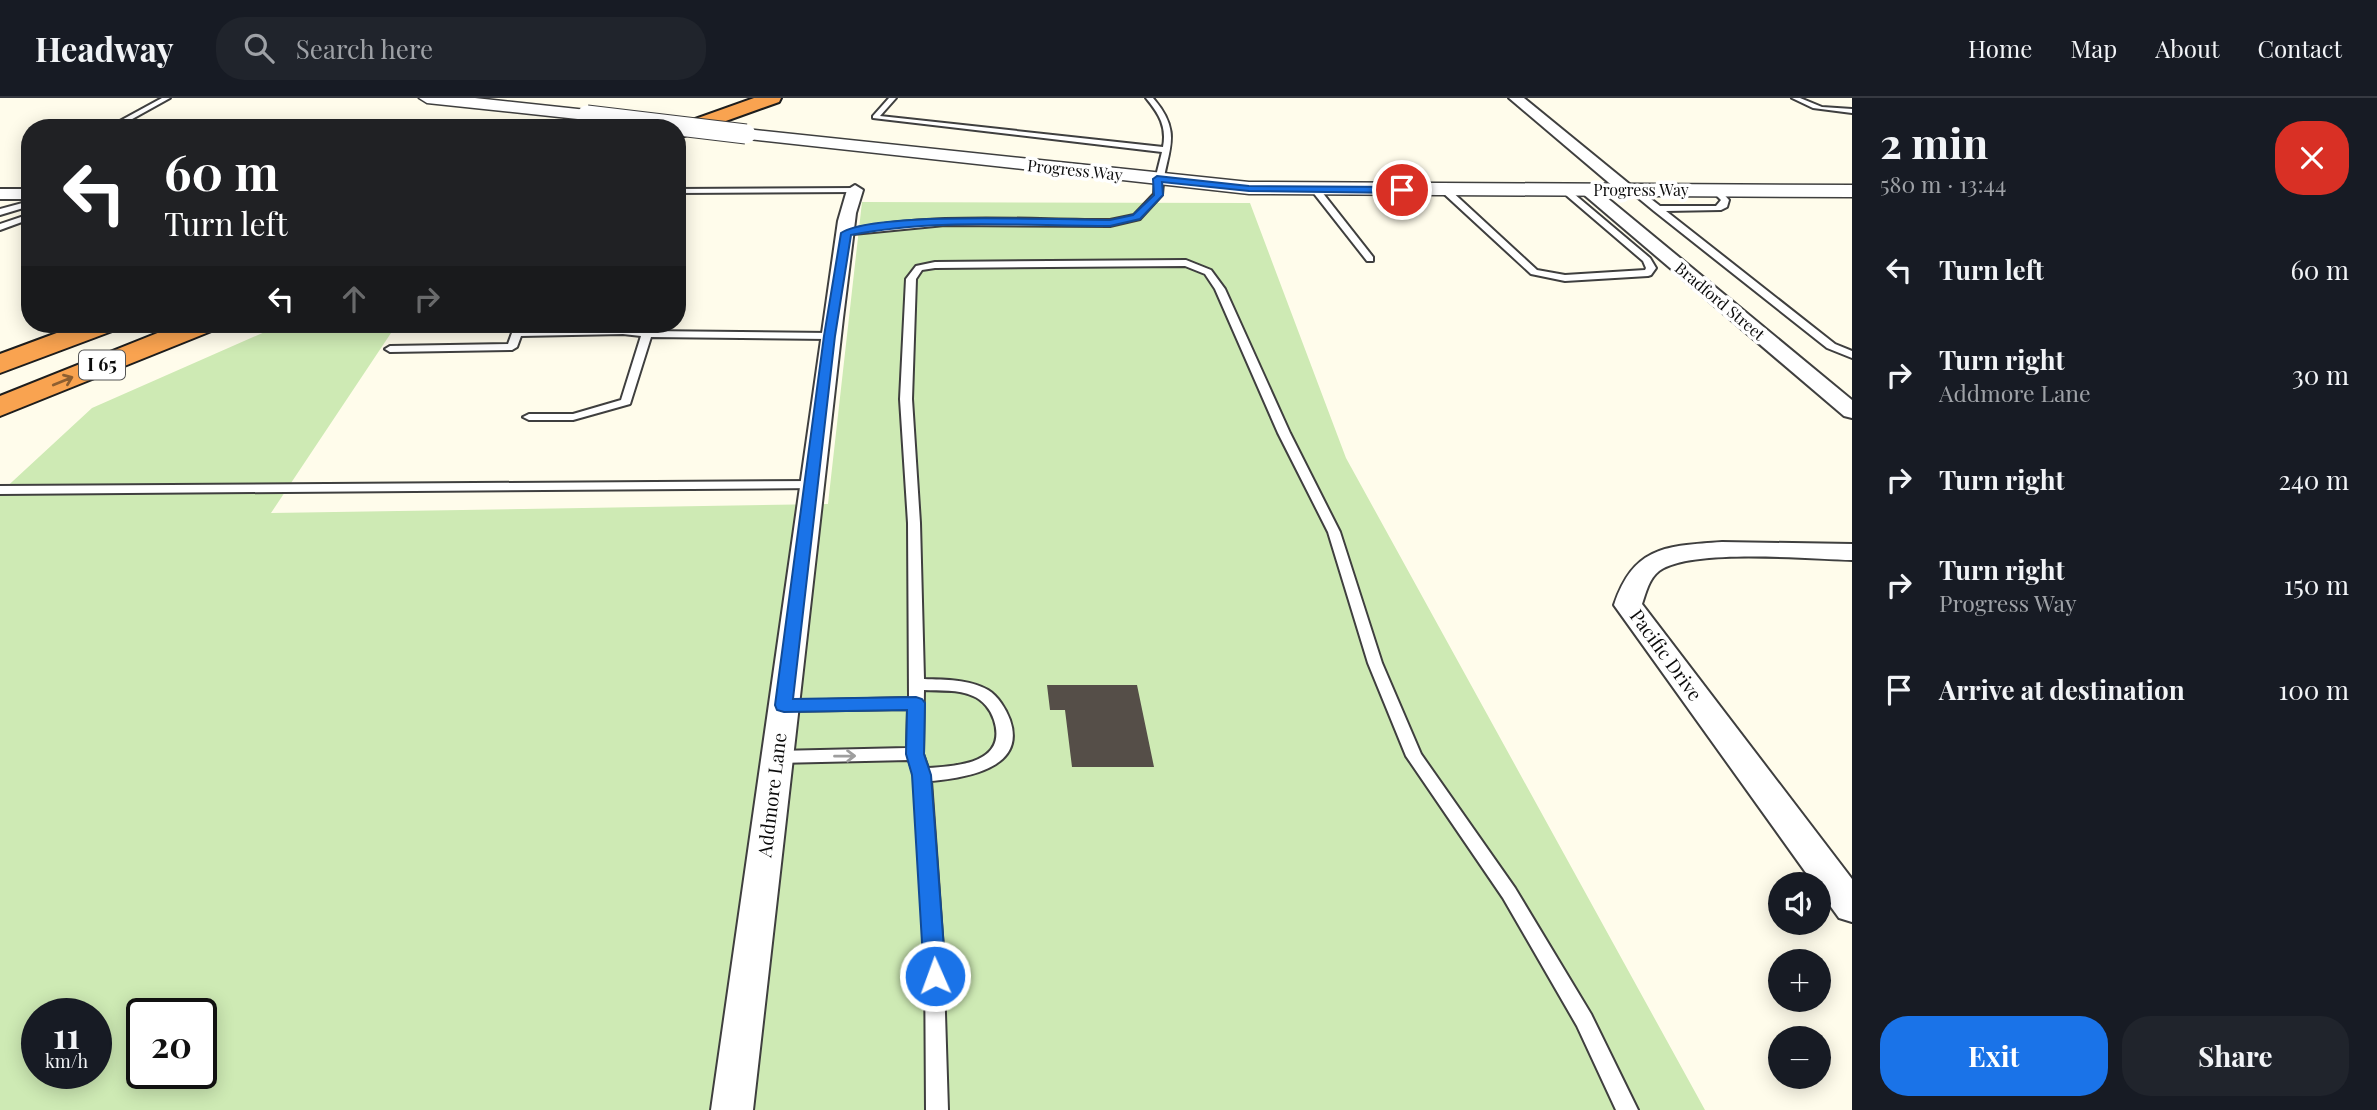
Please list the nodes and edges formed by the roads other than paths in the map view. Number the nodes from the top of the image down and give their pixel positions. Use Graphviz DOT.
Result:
graph roads {
  1 [pos="167,98"];
  2 [pos="427,98"];
  3 [pos="772,98"];
  4 [pos="893,98"];
  5 [pos="1149,98"];
  6 [pos="1516,98"];
  7 [pos="1795,98"];
  8 [pos="683,105"];
  9 [pos="1852,111"];
  10 [pos="127,119"];
  11 [pos="620,119"];
  12 [pos="643,119"];
  13 [pos="686,127"];
  14 [pos="686,129"];
  15 [pos="1166,150"];
  16 [pos="1157,179"];
  17 [pos="1315,189"];
  18 [pos="855,190"];
  19 [pos="1446,190"];
  20 [pos="1564,190"];
  21 [pos="1588,190"];
  22 [pos="1630,190"];
  23 [pos="1715,190"];
  24 [pos="686,191"];
  25 [pos="1849,193"];
  26 [pos="0,194"];
  27 [pos="21,194"];
  28 [pos="21,206"];
  29 [pos="1657,209"];
  30 [pos="0,212"];
  31 [pos="21,219"];
  32 [pos="0,227"];
  33 [pos="846,233"];
  34 [pos="1370,259"];
  35 [pos="81,333"];
  36 [pos="182,333"];
  37 [pos="517,333"];
  38 [pos="619,333"];
  39 [pos="647,334"];
  40 [pos="830,336"];
  41 [pos="390,349"];
  42 [pos="1852,355"];
  43 [pos="0,364"];
  44 [pos="0,407"];
  45 [pos="1852,411"];
  46 [pos="529,417"];
  47 [pos="813,485"];
  48 [pos="0,490"];
  49 [pos="1852,552"];
  50 [pos="916,684"];
  51 [pos="916,703"];
  52 [pos="784,705"];
  53 [pos="915,754"];
  54 [pos="777,757"];
  55 [pos="922,775"];
  56 [pos="1852,907"];
  57 [pos="732,1110"];
  58 [pos="937,1110"];
  59 [pos="1628,1110"];
  1 -- 10 [label="lane"];
  2 -- 11 [label="street, Progress Way, bridge"];
  3 -- 14 [label="highway"];
  4 -- 15 [label="lane"];
  5 -- 15 [label="lane"];
  6 -- 22 [label="street"];
  7 -- 9 [label="lane"];
  8 -- 12 [label="highway"];
  13 -- 16 [label="street, Progress Way, bridge"];
  15 -- 16 [label="lane"];
  16 -- 17 [label="street, Progress Way"];
  16 -- 33 [label="lane"];
  17 -- 19 [label="street, Progress Way"];
  17 -- 34 [label="lane"];
  18 -- 24 [label="lane"];
  18 -- 33 [label="street, Addmore Lane"];
  19 -- 20 [label="street, Progress Way"];
  19 -- 20 [label="lane"];
  20 -- 21 [label="street, Progress Way"];
  21 -- 22 [label="street, Progress Way"];
  21 -- 45 [label="street, Bradford Street"];
  22 -- 23 [label="street, Progress Way"];
  22 -- 29 [label="lane"];
  23 -- 25 [label="street, Progress Way"];
  23 -- 29 [label="lane"];
  26 -- 27 [label="street"];
  28 -- 30 [label="lane"];
  29 -- 42 [label="lane"];
  31 -- 32 [label="lane"];
  33 -- 40 [label="street, Addmore Lane"];
  35 -- 43 [label="highway, I 65"];
  44 -- 36 [label="highway, I 65, one-way"];
  37 -- 41 [label="lane"];
  38 -- 39 [label="lane"];
  39 -- 40 [label="lane"];
  39 -- 46 [label="lane"];
  40 -- 47 [label="street, Addmore Lane"];
  47 -- 48 [label="lane"];
  47 -- 52 [label="street, Addmore Lane"];
  49 -- 56 [label="street, Pacific Drive"];
  50 -- 51 [label="lane"];
  50 -- 55 [label="lane"];
  50 -- 59 [label="lane"];
  51 -- 52 [label="lane"];
  51 -- 53 [label="lane"];
  52 -- 54 [label="street, Addmore Lane"];
  54 -- 53 [label="lane, one-way"];
  53 -- 55 [label="lane"];
  54 -- 57 [label="street, Addmore Lane"];
  55 -- 58 [label="lane"];
}
